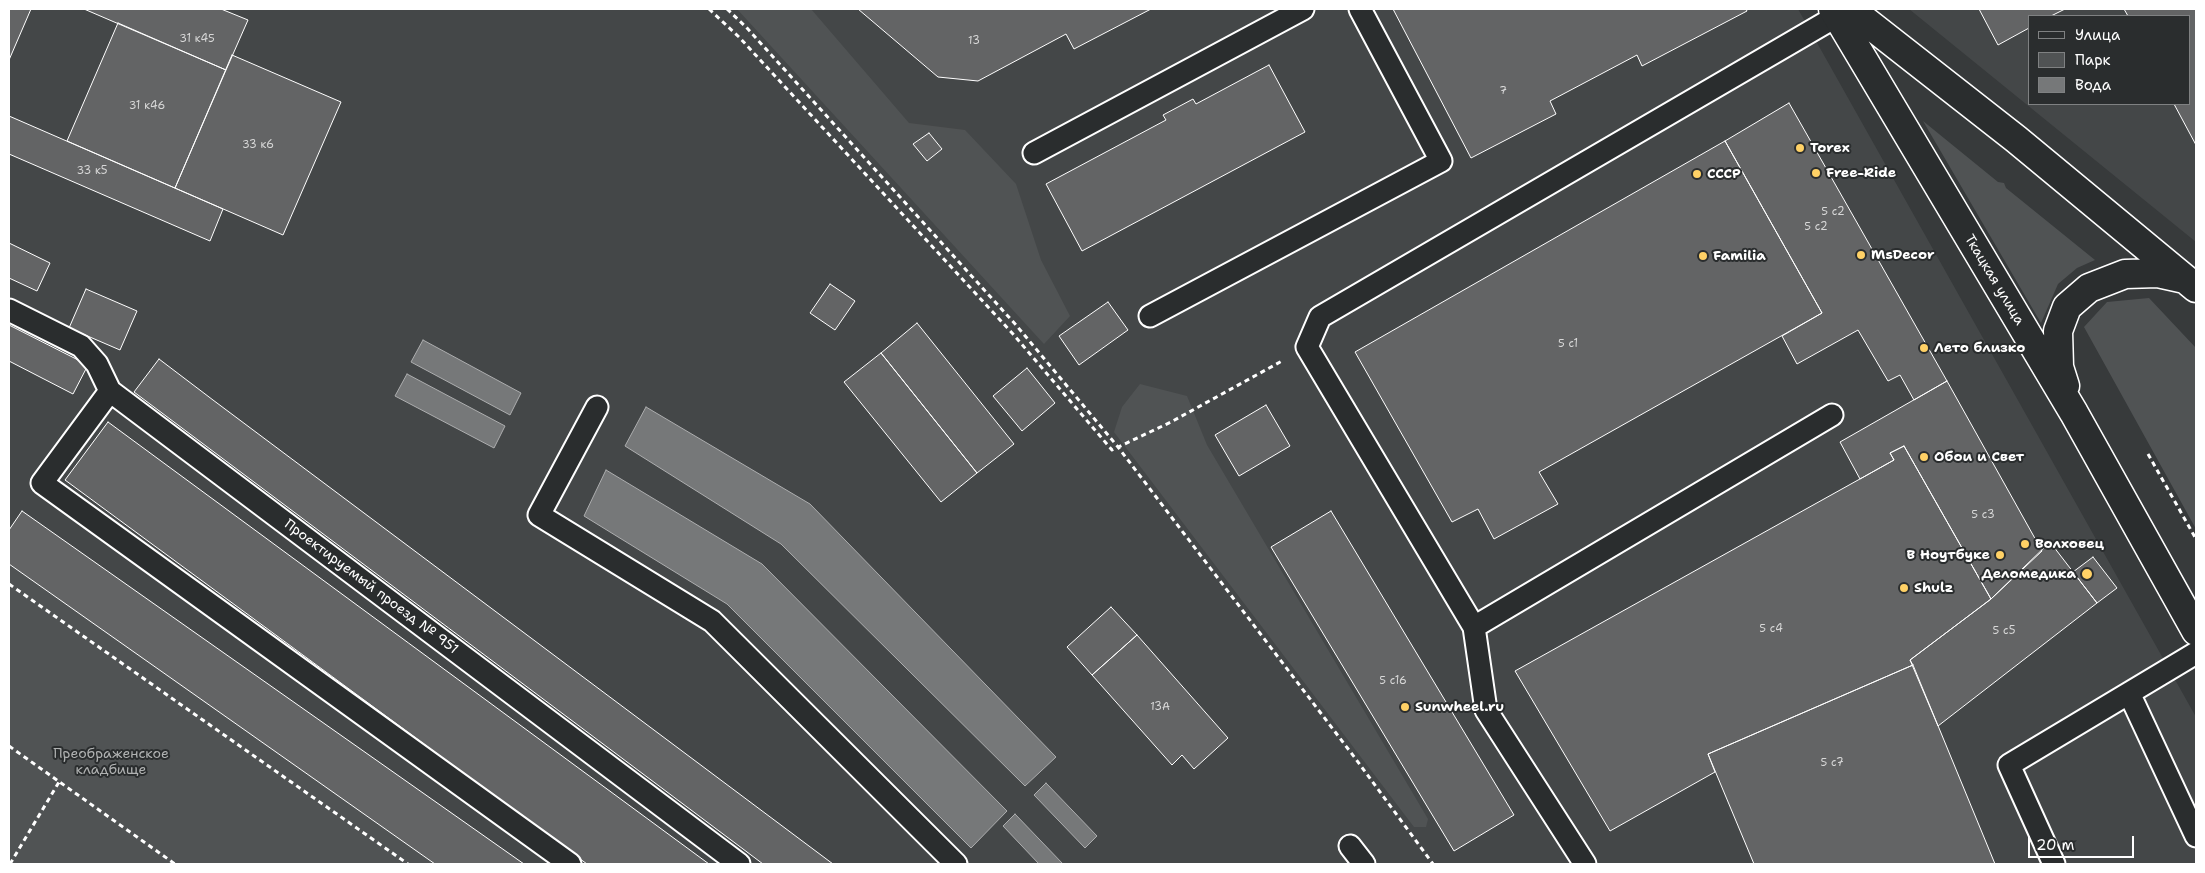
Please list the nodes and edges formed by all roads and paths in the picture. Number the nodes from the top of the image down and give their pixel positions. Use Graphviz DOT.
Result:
graph roads {
  1 [pos="709,9"];
  2 [pos="727,9"];
  3 [pos="1303,9"];
  4 [pos="1360,9"];
  5 [pos="1840,11"];
  6 [pos="1034,153"];
  7 [pos="2192,284"];
  8 [pos="9,310"];
  9 [pos="1150,316"];
  10 [pos="1307,347"];
  11 [pos="110,392"];
  12 [pos="597,407"];
  13 [pos="2074,413"];
  14 [pos="1832,415"];
  15 [pos="1118,447"];
  16 [pos="2148,454"];
  17 [pos="2196,539"];
  18 [pos="9,584"];
  19 [pos="1474,627"];
  20 [pos="2196,631"];
  21 [pos="2196,653"];
  22 [pos="2129,693"];
  23 [pos="9,746"];
  24 [pos="59,782"];
  25 [pos="2196,836"];
  26 [pos="1350,846"];
  27 [pos="10,864"];
  28 [pos="175,864"];
  29 [pos="408,864"];
  30 [pos="570,864"];
  31 [pos="739,864"];
  32 [pos="956,864"];
  33 [pos="1364,864"];
  34 [pos="1433,864"];
  35 [pos="1585,864"];
  36 [pos="2054,864"];
  1 -- 15 [label="path"];
  2 -- 15 [label="path"];
  3 -- 6 [label="lane"];
  4 -- 9 [label="lane"];
  5 -- 7 [label="street"];
  5 -- 10 [label="lane"];
  5 -- 13 [label="street, Ткацкая улица"];
  7 -- 13 [label="street"];
  8 -- 11 [label="lane, Проектируемый проезд № 951"];
  10 -- 15 [label="path"];
  10 -- 19 [label="lane"];
  11 -- 30 [label="lane"];
  11 -- 31 [label="lane, Проектируемый проезд № 951"];
  12 -- 32 [label="lane"];
  13 -- 20 [label="street, Ткацкая улица"];
  14 -- 19 [label="lane"];
  15 -- 34 [label="path"];
  16 -- 17 [label="path"];
  18 -- 29 [label="path"];
  19 -- 35 [label="lane"];
  21 -- 22 [label="lane"];
  22 -- 25 [label="lane"];
  22 -- 36 [label="lane"];
  23 -- 24 [label="path"];
  24 -- 27 [label="path"];
  24 -- 28 [label="path"];
  26 -- 33 [label="lane"];
}
